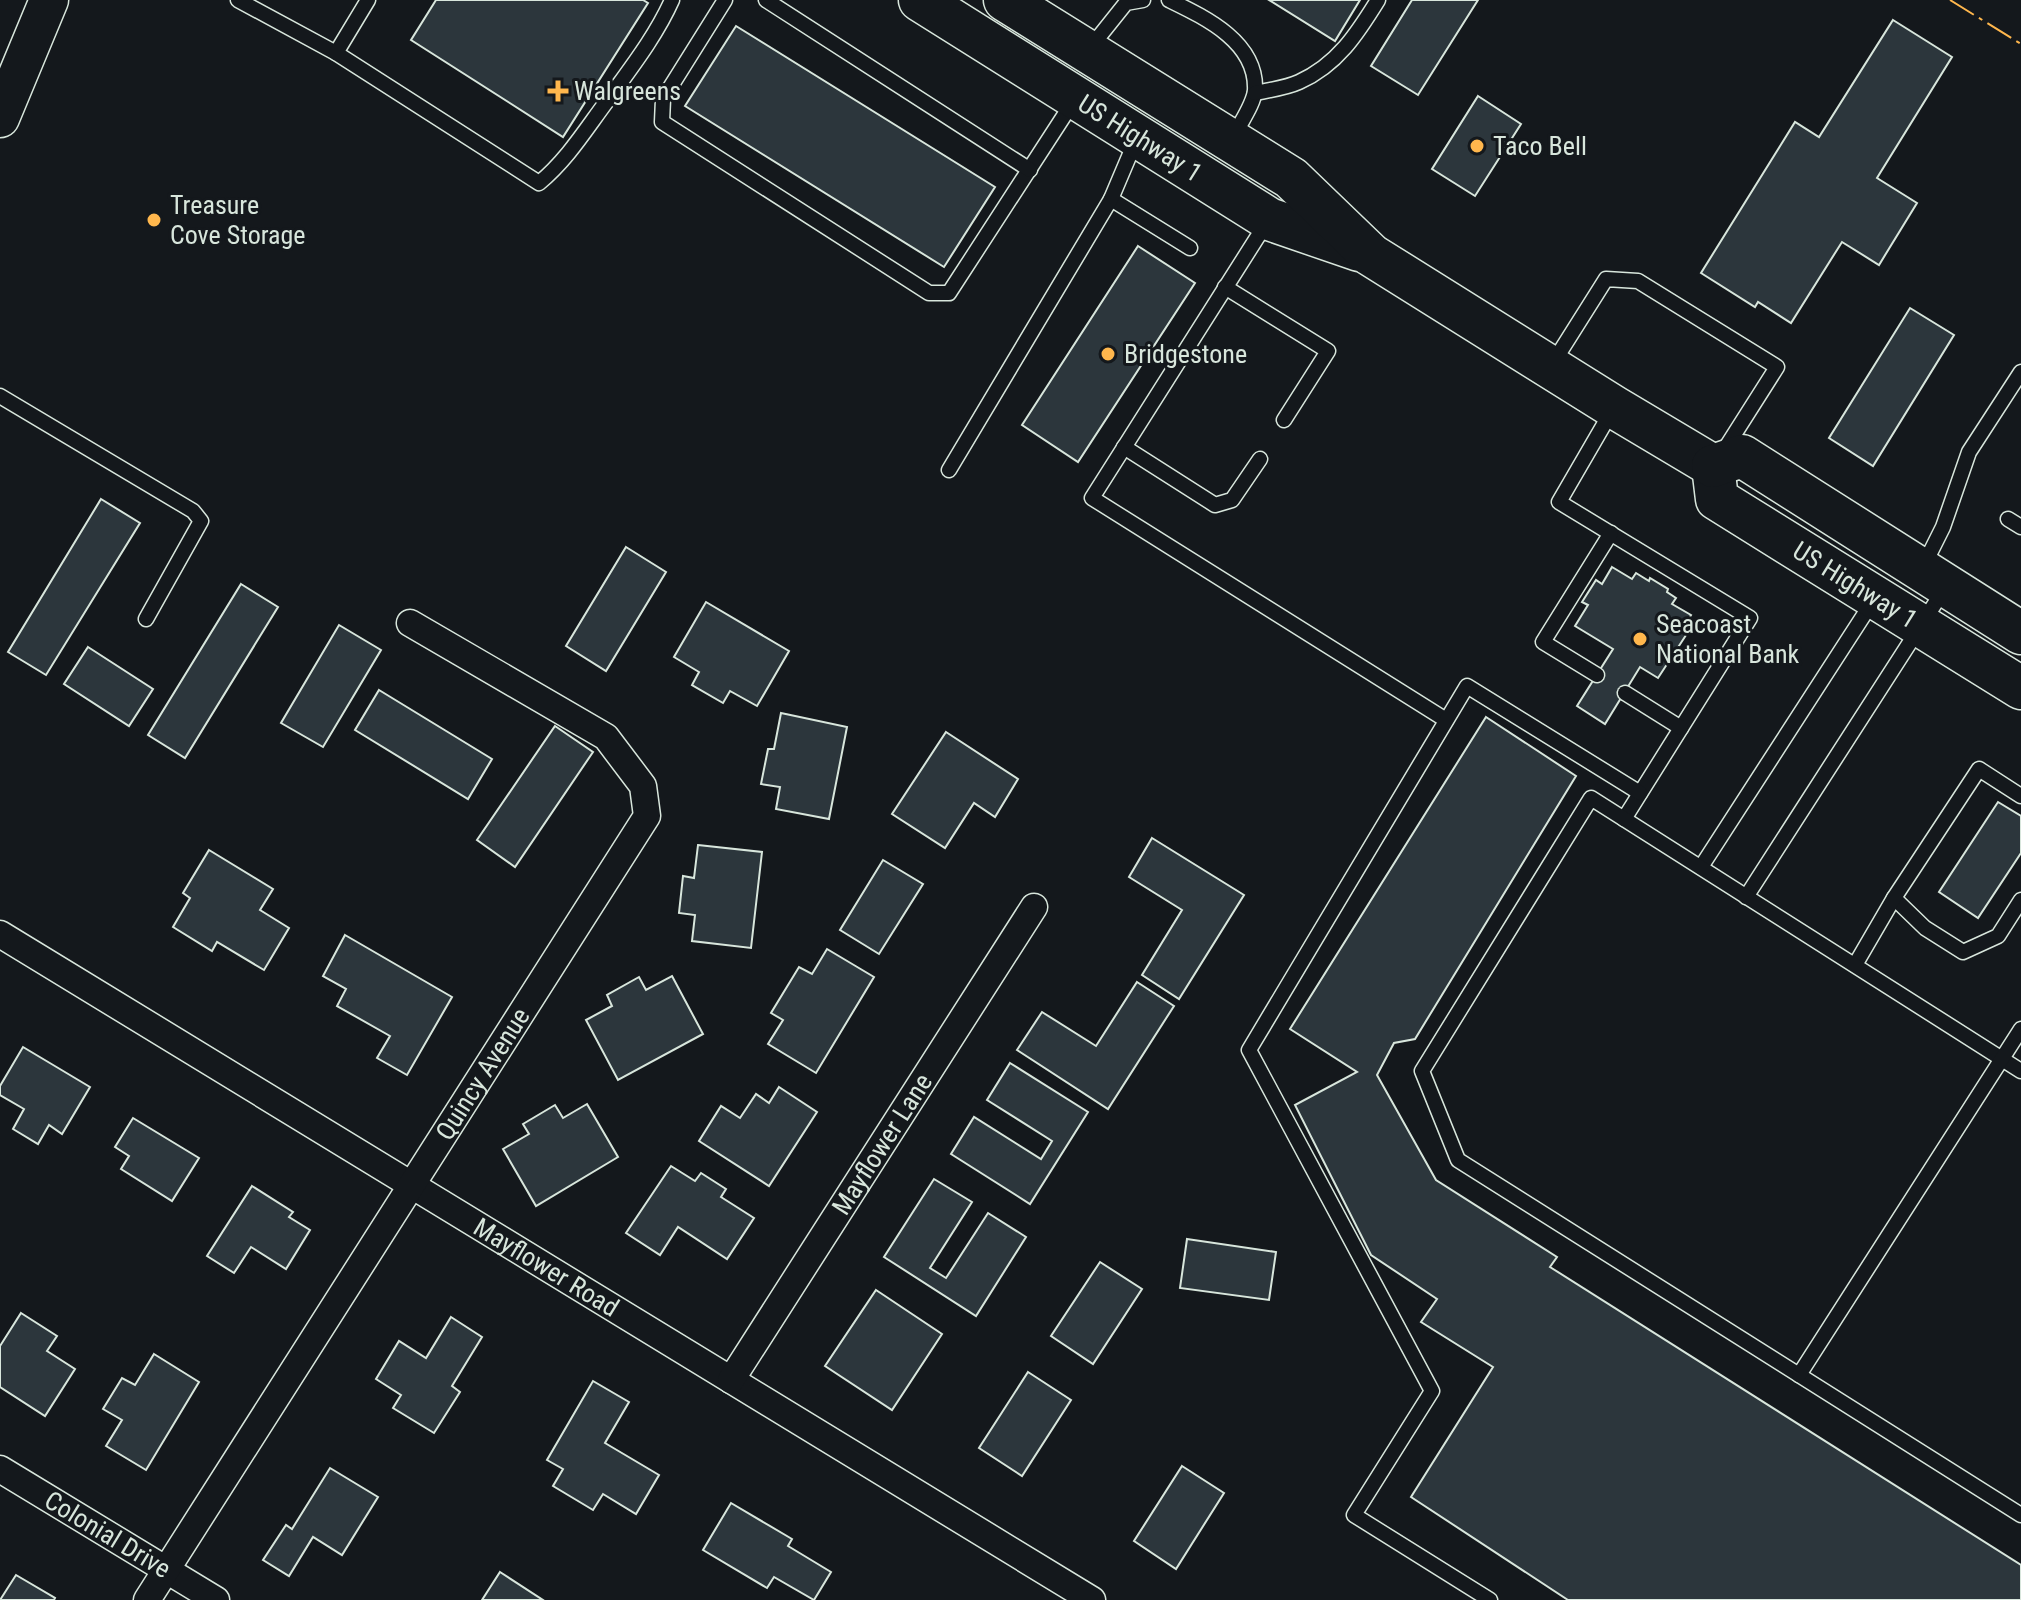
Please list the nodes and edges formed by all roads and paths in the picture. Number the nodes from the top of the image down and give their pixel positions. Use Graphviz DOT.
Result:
graph roads {
  1 [pos="49,0"];
  2 [pos="238,0"];
  3 [pos="368,0"];
  4 [pos="725,0"];
  5 [pos="766,0"];
  6 [pos="920,0"];
  7 [pos="1005,0"];
  8 [pos="1143,0"];
  9 [pos="1169,0"];
  10 [pos="1378,0"];
  11 [pos="1126,1"];
  12 [pos="670,6"];
  13 [pos="1087,51"];
  14 [pos="336,53"];
  15 [pos="1255,93"];
  16 [pos="1076,98"];
  17 [pos="0,118"];
  18 [pos="1137,136"];
  19 [pos="1231,141"];
  20 [pos="1030,170"];
  21 [pos="1111,199"];
  22 [pos="1269,219"];
  23 [pos="1190,248"];
  24 [pos="1371,255"];
  25 [pos="1225,287"];
  26 [pos="1551,367"];
  27 [pos="2021,372"];
  28 [pos="0,396"];
  29 [pos="1614,407"];
  30 [pos="1284,420"];
  31 [pos="1124,447"];
  32 [pos="1260,459"];
  33 [pos="1713,466"];
  34 [pos="949,470"];
  35 [pos="1611,533"];
  36 [pos="1933,579"];
  37 [pos="1875,597"];
  38 [pos="146,619"];
  39 [pos="410,623"];
  40 [pos="1920,626"];
  41 [pos="2021,633"];
  42 [pos="1597,675"];
  43 [pos="2021,688"];
  44 [pos="1625,693"];
  45 [pos="1446,720"];
  46 [pos="1681,728"];
  47 [pos="1640,793"];
  48 [pos="2021,796"];
  49 [pos="1624,819"];
  50 [pos="1701,867"];
  51 [pos="1746,897"];
  52 [pos="1894,898"];
  53 [pos="2021,900"];
  54 [pos="1034,907"];
  55 [pos="0,934"];
  56 [pos="1855,965"];
  57 [pos="2021,1029"];
  58 [pos="2002,1059"];
  59 [pos="2021,1071"];
  60 [pos="412,1186"];
  61 [pos="1799,1375"];
  62 [pos="731,1380"];
  63 [pos="0,1469"];
  64 [pos="2021,1515"];
  65 [pos="166,1570"];
  66 [pos="147,1600"];
  67 [pos="216,1600"];
  68 [pos="1092,1600"];
  69 [pos="1490,1600"];
  1 -- 17 [label="street"];
  2 -- 14 [label="lane"];
  3 -- 14 [label="lane"];
  4 -- 20 [label="lane"];
  5 -- 20 [label="lane"];
  6 -- 16 [label="main road, US Highway 1"];
  7 -- 13 [label="main road, US Highway 1"];
  8 -- 11 [label="lane"];
  9 -- 15 [label="lane"];
  10 -- 15 [label="lane"];
  11 -- 13 [label="lane"];
  12 -- 14 [label="lane"];
  13 -- 19 [label="main road, US Highway 1"];
  15 -- 19 [label="lane"];
  16 -- 18 [label="main road, US Highway 1"];
  16 -- 20 [label="lane"];
  18 -- 21 [label="lane"];
  18 -- 22 [label="main road, US Highway 1"];
  19 -- 24 [label="main road, US Highway 1"];
  21 -- 23 [label="lane"];
  21 -- 34 [label="lane"];
  22 -- 24 [label="main road, US Highway 1"];
  22 -- 25 [label="lane"];
  24 -- 26 [label="main road, US Highway 1"];
  25 -- 30 [label="lane"];
  25 -- 31 [label="lane"];
  26 -- 29 [label="main road, US Highway 1"];
  26 -- 33 [label="lane"];
  27 -- 36 [label="lane"];
  28 -- 38 [label="lane"];
  29 -- 33 [label="main road, US Highway 1"];
  29 -- 35 [label="lane"];
  31 -- 32 [label="lane"];
  31 -- 45 [label="lane"];
  33 -- 36 [label="main road, US Highway 1"];
  33 -- 37 [label="main road, US Highway 1"];
  35 -- 42 [label="lane"];
  35 -- 46 [label="lane"];
  36 -- 40 [label="lane"];
  36 -- 41 [label="main road, US Highway 1"];
  37 -- 40 [label="main road, US Highway 1"];
  37 -- 50 [label="lane"];
  39 -- 60 [label="street, Quincy Avenue"];
  40 -- 43 [label="main road, US Highway 1"];
  40 -- 51 [label="lane"];
  44 -- 46 [label="lane"];
  45 -- 47 [label="lane"];
  45 -- 69 [label="lane"];
  46 -- 47 [label="lane"];
  47 -- 49 [label="lane"];
  48 -- 52 [label="lane"];
  49 -- 50 [label="lane"];
  49 -- 61 [label="lane"];
  50 -- 51 [label="lane"];
  51 -- 56 [label="lane"];
  52 -- 53 [label="lane"];
  52 -- 56 [label="lane"];
  54 -- 62 [label="street, Mayflower Lane"];
  55 -- 60 [label="street, Mayflower Road"];
  56 -- 58 [label="lane"];
  57 -- 58 [label="lane"];
  58 -- 59 [label="lane"];
  58 -- 61 [label="lane"];
  60 -- 62 [label="street, Mayflower Road"];
  60 -- 65 [label="street, Quincy Avenue"];
  61 -- 64 [label="lane"];
  62 -- 68 [label="street, Mayflower Road"];
  63 -- 65 [label="street, Colonial Drive"];
  65 -- 66 [label="street, Quincy Avenue"];
  65 -- 67 [label="street, Colonial Drive"];
}
